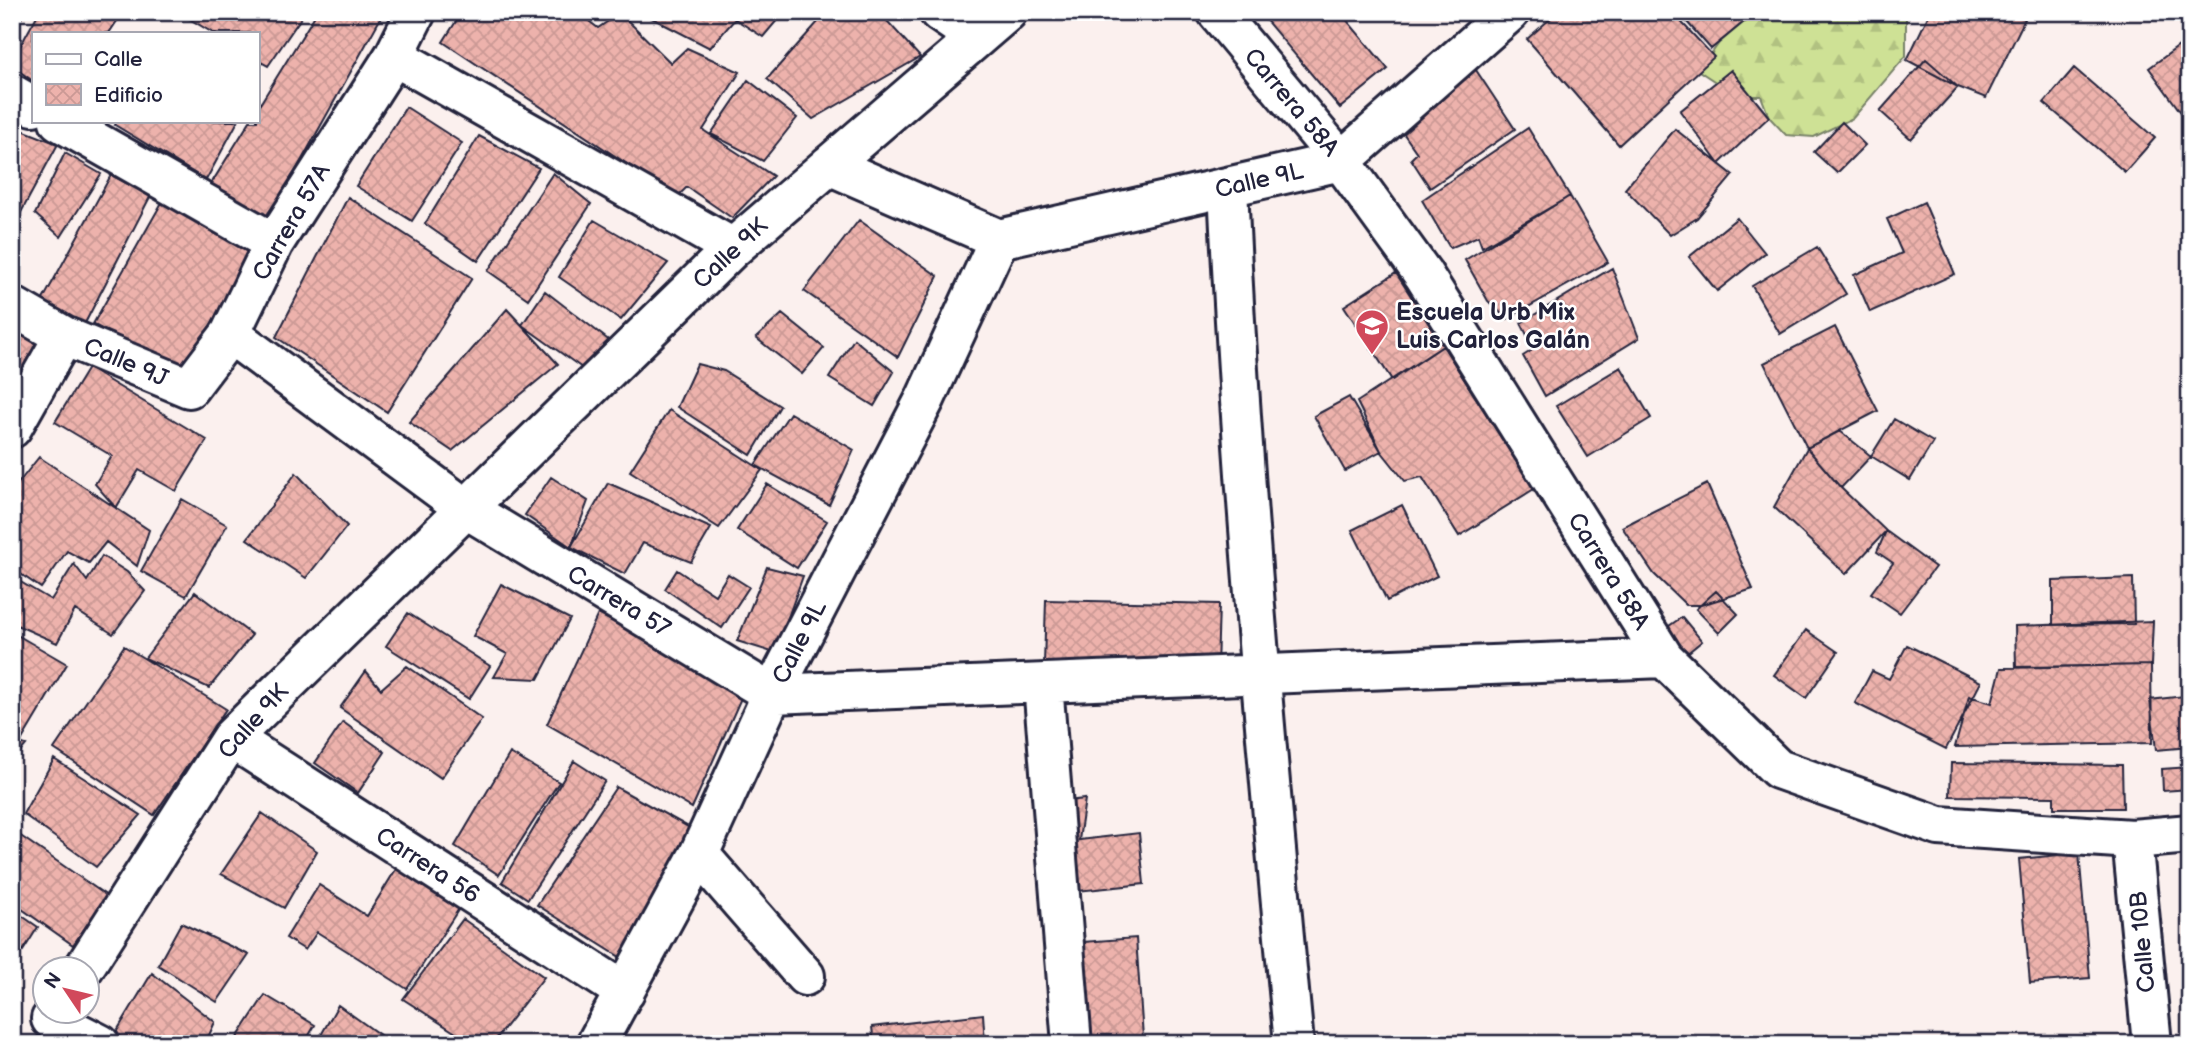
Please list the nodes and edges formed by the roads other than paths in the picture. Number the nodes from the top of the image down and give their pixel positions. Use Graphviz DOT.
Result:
graph roads {
  1 [pos="416,12"];
  2 [pos="939,12"];
  3 [pos="1007,12"];
  4 [pos="1217,12"];
  5 [pos="1510,12"];
  6 [pos="977,38"];
  7 [pos="394,55"];
  8 [pos="12,94"];
  9 [pos="32,105"];
  10 [pos="61,122"];
  11 [pos="1341,161"];
  12 [pos="829,165"];
  13 [pos="1228,187"];
  14 [pos="999,239"];
  15 [pos="274,243"];
  16 [pos="733,248"];
  17 [pos="12,306"];
  18 [pos="230,334"];
  19 [pos="64,336"];
  20 [pos="189,388"];
  21 [pos="12,428"];
  22 [pos="465,508"];
  23 [pos="1664,659"];
  24 [pos="1259,676"];
  25 [pos="1042,684"];
  26 [pos="772,694"];
  27 [pos="231,738"];
  28 [pos="2190,834"];
  29 [pos="2132,839"];
  30 [pos="699,855"];
  31 [pos="93,954"];
  32 [pos="805,975"];
  33 [pos="625,992"];
  34 [pos="49,1024"];
  35 [pos="100,1044"];
  36 [pos="596,1044"];
  37 [pos="1072,1044"];
  38 [pos="1294,1044"];
  39 [pos="2152,1044"];
  1 -- 7 [label="street, Carrera 57A"];
  2 -- 6 [label="street"];
  3 -- 6 [label="street, Calle 9K"];
  4 -- 11 [label="street, Carrera 58A"];
  5 -- 11 [label="street, Calle 9L"];
  6 -- 12 [label="street, Calle 9K"];
  7 -- 15 [label="street, Carrera 57A"];
  7 -- 16 [label="street"];
  8 -- 9 [label="street"];
  10 -- 15 [label="street"];
  11 -- 13 [label="street, Calle 9L"];
  11 -- 23 [label="street, Carrera 58A"];
  12 -- 14 [label="street"];
  12 -- 16 [label="street, Calle 9K"];
  13 -- 14 [label="street, Calle 9L"];
  13 -- 24 [label="street"];
  14 -- 26 [label="street, Calle 9L"];
  15 -- 18 [label="street, Carrera 57A"];
  16 -- 22 [label="street, Calle 9K"];
  17 -- 19 [label="street, Calle 9J"];
  18 -- 20 [label="street, Carrera 57A"];
  18 -- 22 [label="street"];
  19 -- 20 [label="street, Calle 9J"];
  19 -- 21 [label="street, Calle 9J"];
  22 -- 26 [label="street, Carrera 57"];
  22 -- 27 [label="street, Calle 9K"];
  23 -- 24 [label="street"];
  23 -- 29 [label="street, Carrera 58A"];
  24 -- 25 [label="street"];
  24 -- 38 [label="street"];
  25 -- 26 [label="street"];
  25 -- 37 [label="street"];
  26 -- 30 [label="street, Calle 9L"];
  27 -- 31 [label="street, Calle 9K"];
  27 -- 33 [label="street, Carrera 56"];
  28 -- 29 [label="street, Carrera 58A"];
  29 -- 39 [label="street, Calle 10B"];
  30 -- 32 [label="street"];
  30 -- 33 [label="street, Calle 9L"];
  33 -- 36 [label="street, Calle 9L"];
  34 -- 35 [label="street"];
}
